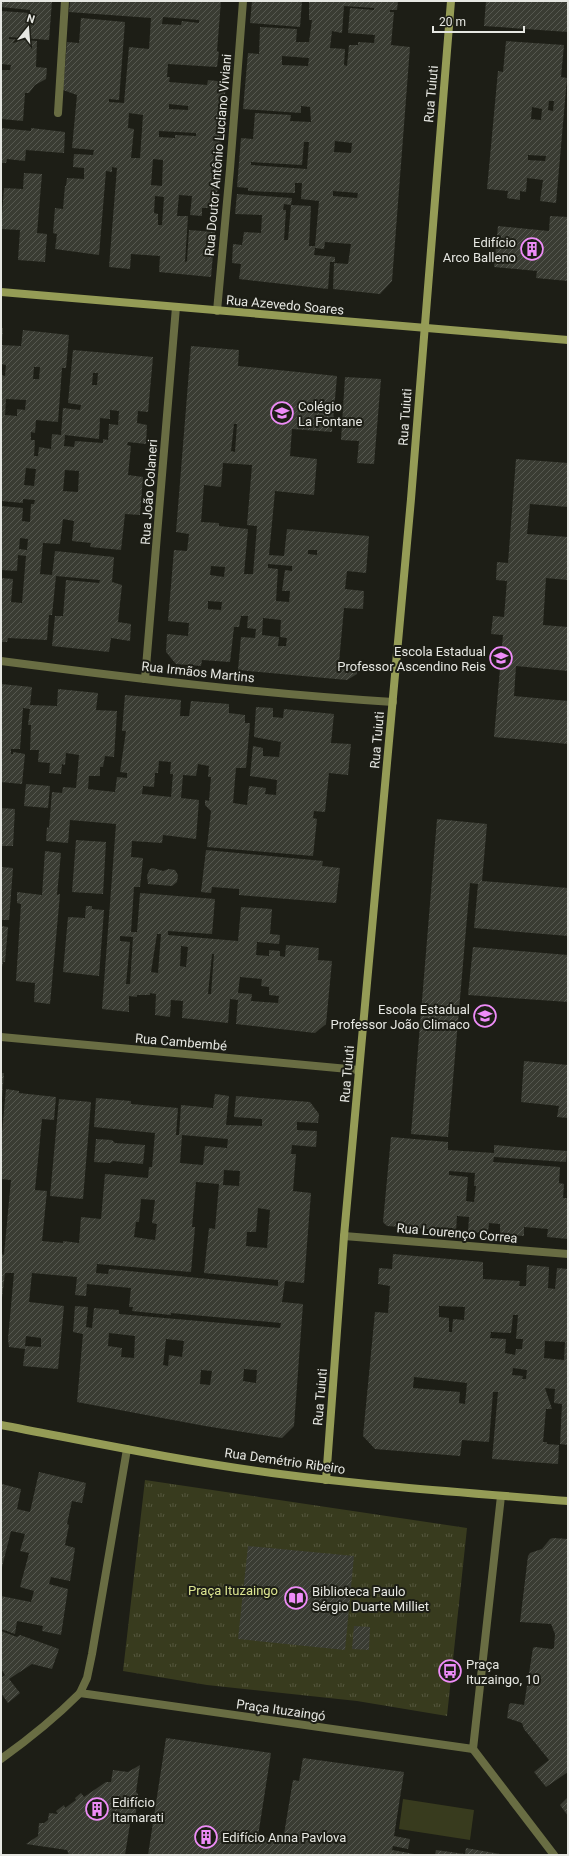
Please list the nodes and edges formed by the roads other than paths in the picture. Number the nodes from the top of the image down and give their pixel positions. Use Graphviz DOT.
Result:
graph roads {
  1 [pos="65,1"];
  2 [pos="243,1"];
  3 [pos="451,1"];
  4 [pos="58,112"];
  5 [pos="1,292"];
  6 [pos="176,307"];
  7 [pos="217,311"];
  8 [pos="424,328"];
  9 [pos="568,340"];
  10 [pos="1,661"];
  11 [pos="145,679"];
  12 [pos="393,702"];
  13 [pos="1,1037"];
  14 [pos="359,1070"];
  15 [pos="344,1236"];
  16 [pos="568,1254"];
  17 [pos="1,1425"];
  18 [pos="126,1449"];
  19 [pos="326,1480"];
  20 [pos="501,1496"];
  21 [pos="568,1501"];
  22 [pos="80,1693"];
  23 [pos="473,1749"];
  24 [pos="1,1759"];
  25 [pos="554,1855"];
  1 -- 4 [label="street"];
  2 -- 7 [label="street, Rua Doutor Antônio Luciano Viviani"];
  3 -- 8 [label="street, Rua Tuiuti"];
  5 -- 6 [label="street, Rua Azevedo Soares"];
  6 -- 7 [label="street, Rua Azevedo Soares"];
  6 -- 11 [label="street, Rua João Colaneri"];
  7 -- 8 [label="street, Rua Azevedo Soares"];
  8 -- 9 [label="street, Rua Azevedo Soares"];
  8 -- 12 [label="street, Rua Tuiuti"];
  10 -- 11 [label="street, Rua Irmãos Martins"];
  11 -- 12 [label="street, Rua Irmãos Martins"];
  12 -- 14 [label="street, Rua Tuiuti"];
  13 -- 14 [label="street, Rua Cambembé"];
  14 -- 15 [label="street, Rua Tuiuti"];
  15 -- 16 [label="street, Rua Lourenço Correa"];
  15 -- 19 [label="street, Rua Tuiuti"];
  17 -- 18 [label="street, Rua Demétrio Ribeiro"];
  18 -- 19 [label="street, Rua Demétrio Ribeiro"];
  18 -- 22 [label="street"];
  19 -- 20 [label="street, Rua Demétrio Ribeiro"];
  20 -- 21 [label="street, Rua Demétrio Ribeiro"];
  20 -- 23 [label="street"];
  22 -- 23 [label="street, Praça Ituzaingó"];
  22 -- 24 [label="street"];
  23 -- 25 [label="street"];
}
